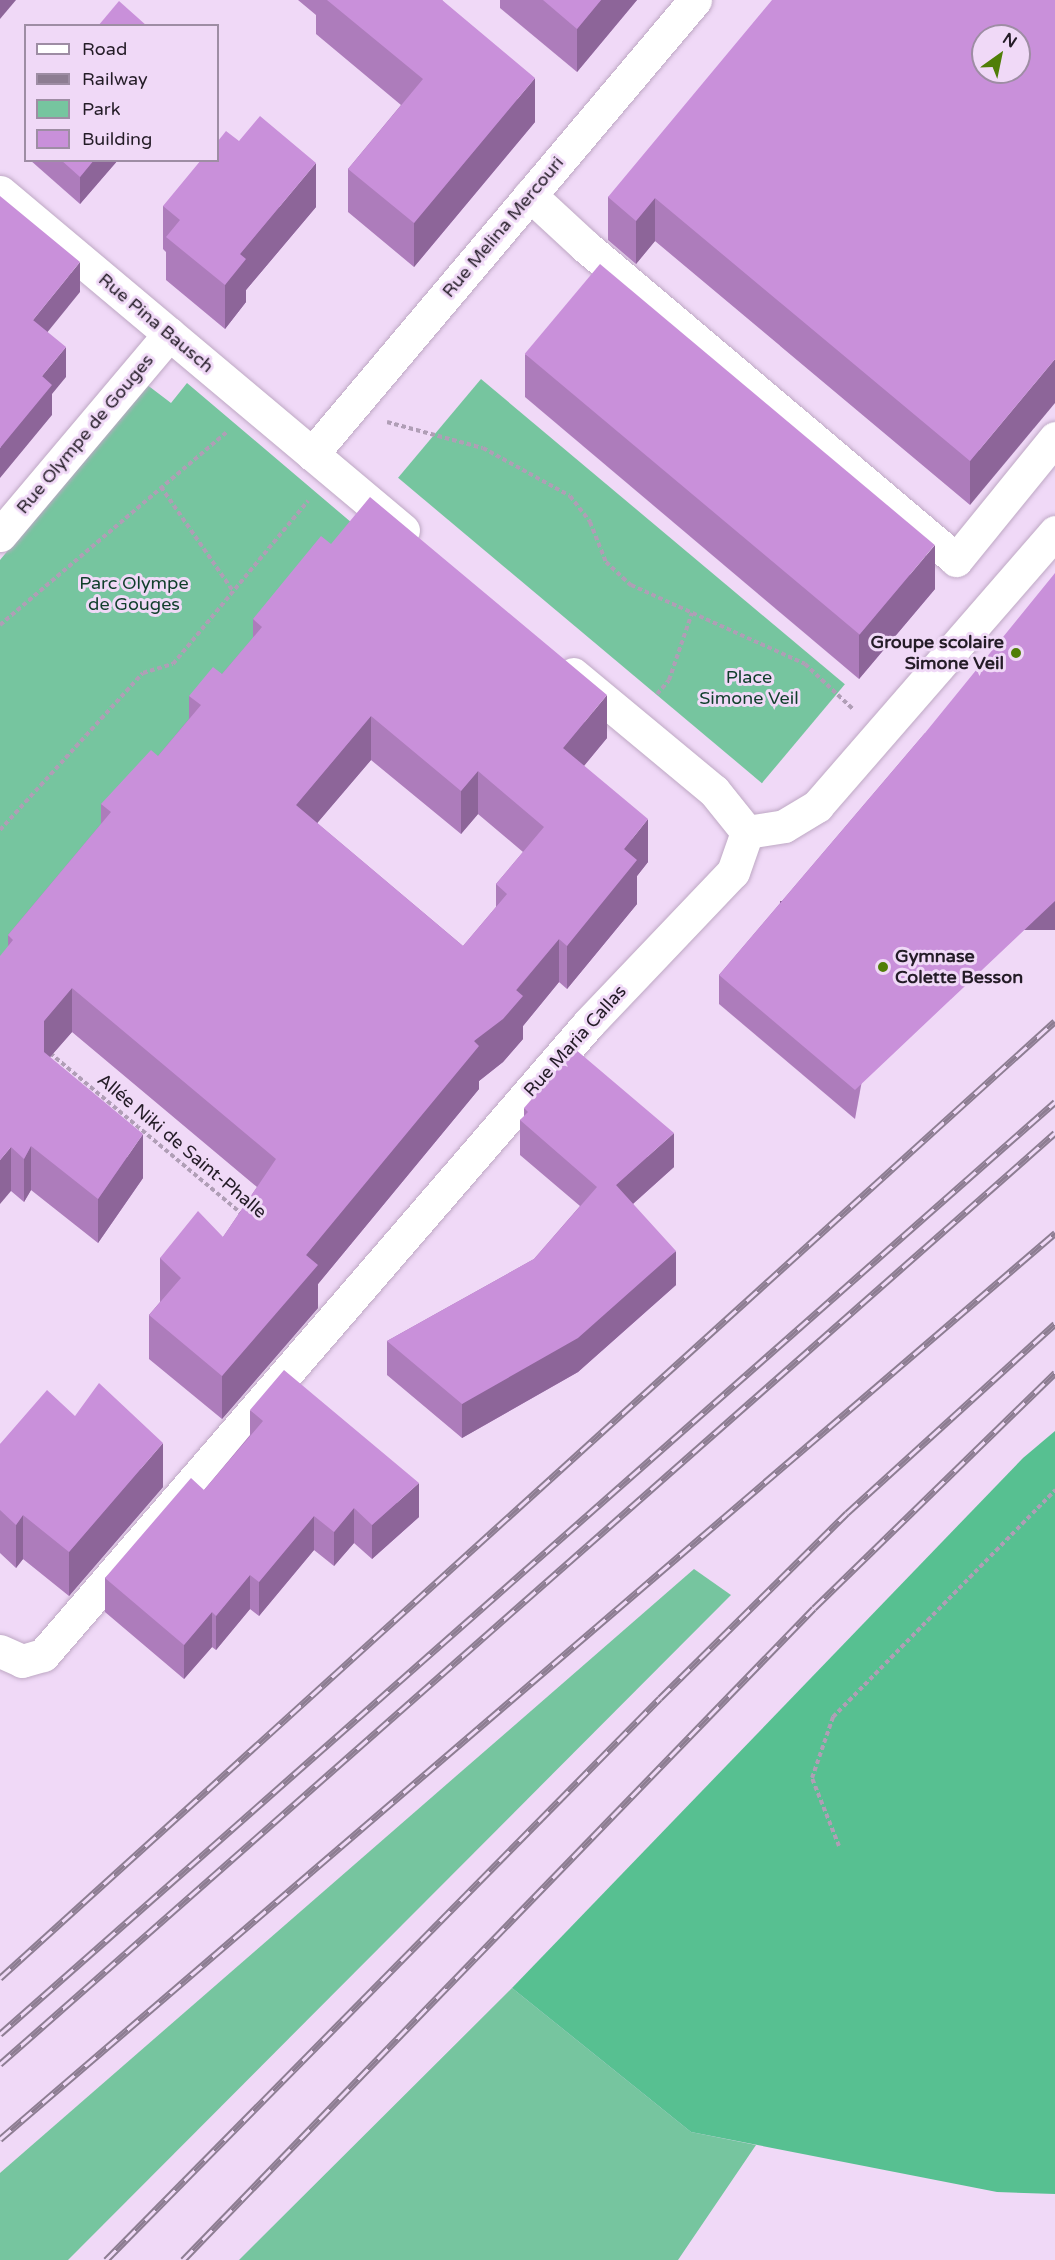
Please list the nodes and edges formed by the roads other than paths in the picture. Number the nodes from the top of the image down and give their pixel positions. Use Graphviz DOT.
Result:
graph roads {
  1 [pos="695,0"];
  2 [pos="0,192"];
  3 [pos="530,195"];
  4 [pos="169,334"];
  5 [pos="1055,438"];
  6 [pos="322,463"];
  7 [pos="1055,532"];
  8 [pos="0,535"];
  9 [pos="428,551"];
  10 [pos="553,656"];
  11 [pos="747,832"];
  12 [pos="2,1657"];
  1 -- 3 [label="street, Rue Melina Mercouri"];
  2 -- 4 [label="street, Rue Pina Bausch"];
  3 -- 5 [label="street"];
  3 -- 6 [label="street, Rue Melina Mercouri"];
  4 -- 6 [label="street, Rue Pina Bausch"];
  4 -- 8 [label="street, Rue Olympe de Gouges"];
  6 -- 9 [label="street"];
  7 -- 11 [label="street"];
  10 -- 11 [label="street"];
  11 -- 12 [label="street, Rue Maria Callas"];
}
